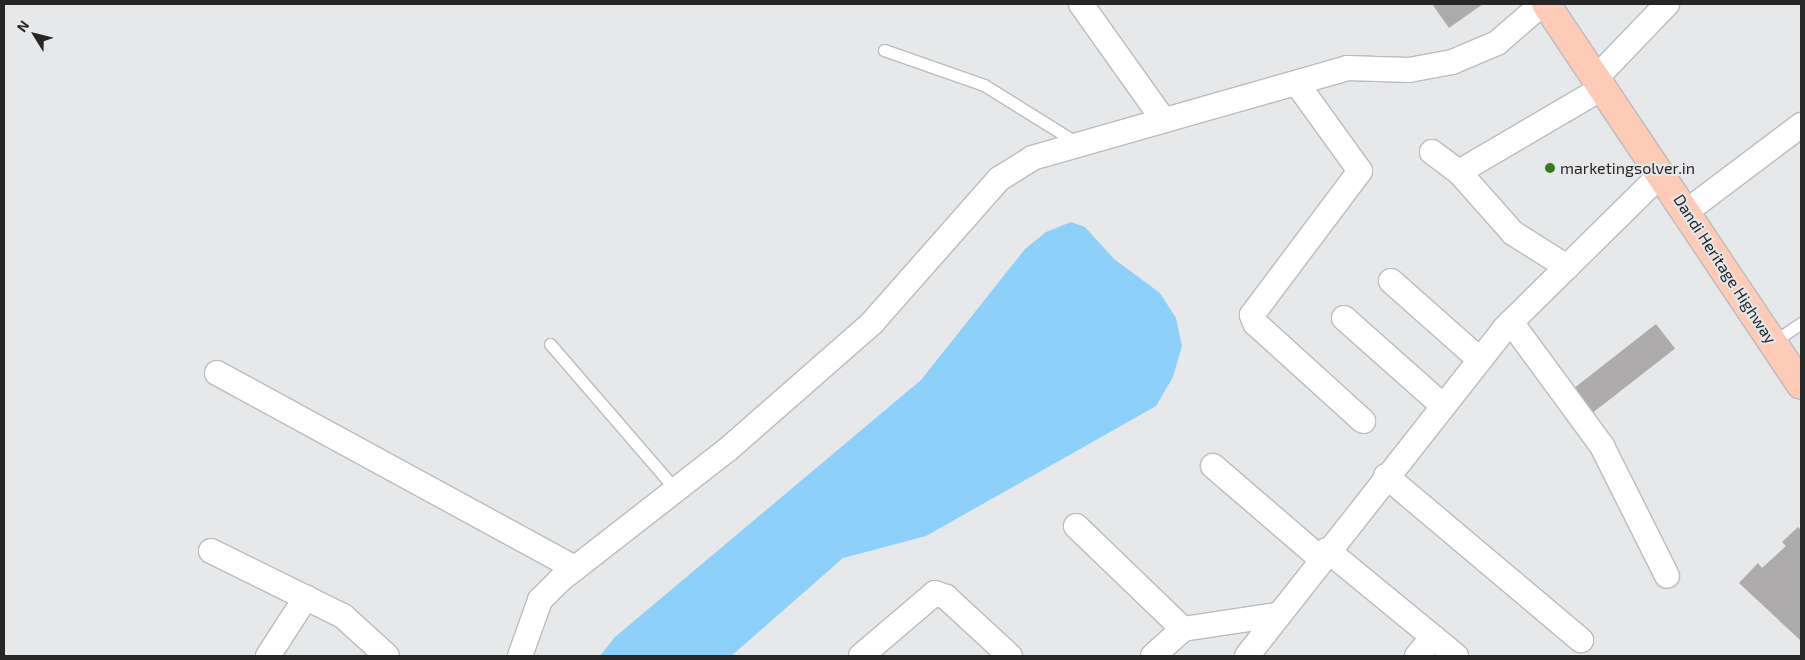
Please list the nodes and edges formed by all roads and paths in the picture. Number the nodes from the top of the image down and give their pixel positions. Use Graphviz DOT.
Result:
graph roads {
  1 [pos="1080,4"];
  2 [pos="1544,4"];
  3 [pos="1668,4"];
  4 [pos="884,50"];
  5 [pos="1601,82"];
  6 [pos="1298,85"];
  7 [pos="1164,121"];
  8 [pos="1801,125"];
  9 [pos="1078,144"];
  10 [pos="1432,152"];
  11 [pos="1460,172"];
  12 [pos="1662,173"];
  13 [pos="1687,211"];
  14 [pos="1567,267"];
  15 [pos="1391,281"];
  16 [pos="1344,318"];
  17 [pos="1511,322"];
  18 [pos="1801,323"];
  19 [pos="1773,342"];
  20 [pos="550,344"];
  21 [pos="1479,359"];
  22 [pos="217,373"];
  23 [pos="1801,386"];
  24 [pos="1442,405"];
  25 [pos="1363,421"];
  26 [pos="1212,466"];
  27 [pos="1386,476"];
  28 [pos="676,490"];
  29 [pos="1076,526"];
  30 [pos="211,550"];
  31 [pos="1324,554"];
  32 [pos="575,568"];
  33 [pos="1668,576"];
  34 [pos="306,597"];
  35 [pos="1277,615"];
  36 [pos="1183,629"];
  37 [pos="1433,637"];
  38 [pos="1581,640"];
  39 [pos="268,656"];
  40 [pos="387,656"];
  41 [pos="520,656"];
  42 [pos="861,656"];
  43 [pos="1010,656"];
  44 [pos="1153,656"];
  45 [pos="1247,656"];
  46 [pos="1417,656"];
  47 [pos="1456,656"];
  1 -- 7 [label="street"];
  2 -- 5 [label="highway, Dandi Heritage Highway"];
  2 -- 6 [label="street"];
  3 -- 5 [label="street"];
  4 -- 9 [label="lane"];
  5 -- 11 [label="street"];
  5 -- 12 [label="highway, Dandi Heritage Highway"];
  6 -- 7 [label="street"];
  6 -- 25 [label="street"];
  7 -- 9 [label="street"];
  8 -- 13 [label="street"];
  9 -- 28 [label="street"];
  10 -- 11 [label="street"];
  11 -- 14 [label="street"];
  12 -- 13 [label="highway, Dandi Heritage Highway"];
  12 -- 14 [label="street"];
  13 -- 19 [label="highway, Dandi Heritage Highway"];
  14 -- 17 [label="street"];
  15 -- 21 [label="street"];
  16 -- 24 [label="street"];
  17 -- 21 [label="street"];
  17 -- 33 [label="street"];
  18 -- 19 [label="lane"];
  19 -- 23 [label="highway, Dandi Heritage Highway"];
  20 -- 28 [label="lane"];
  21 -- 24 [label="street"];
  22 -- 32 [label="street"];
  24 -- 27 [label="street"];
  26 -- 31 [label="street"];
  27 -- 31 [label="street"];
  27 -- 38 [label="street"];
  28 -- 32 [label="street"];
  29 -- 36 [label="street"];
  30 -- 34 [label="street"];
  31 -- 35 [label="street"];
  31 -- 37 [label="street"];
  32 -- 41 [label="street"];
  34 -- 39 [label="street"];
  34 -- 40 [label="street"];
  35 -- 36 [label="street"];
  35 -- 45 [label="street"];
  36 -- 44 [label="street"];
  37 -- 46 [label="street"];
  37 -- 47 [label="street"];
  42 -- 43 [label="street"];
}
